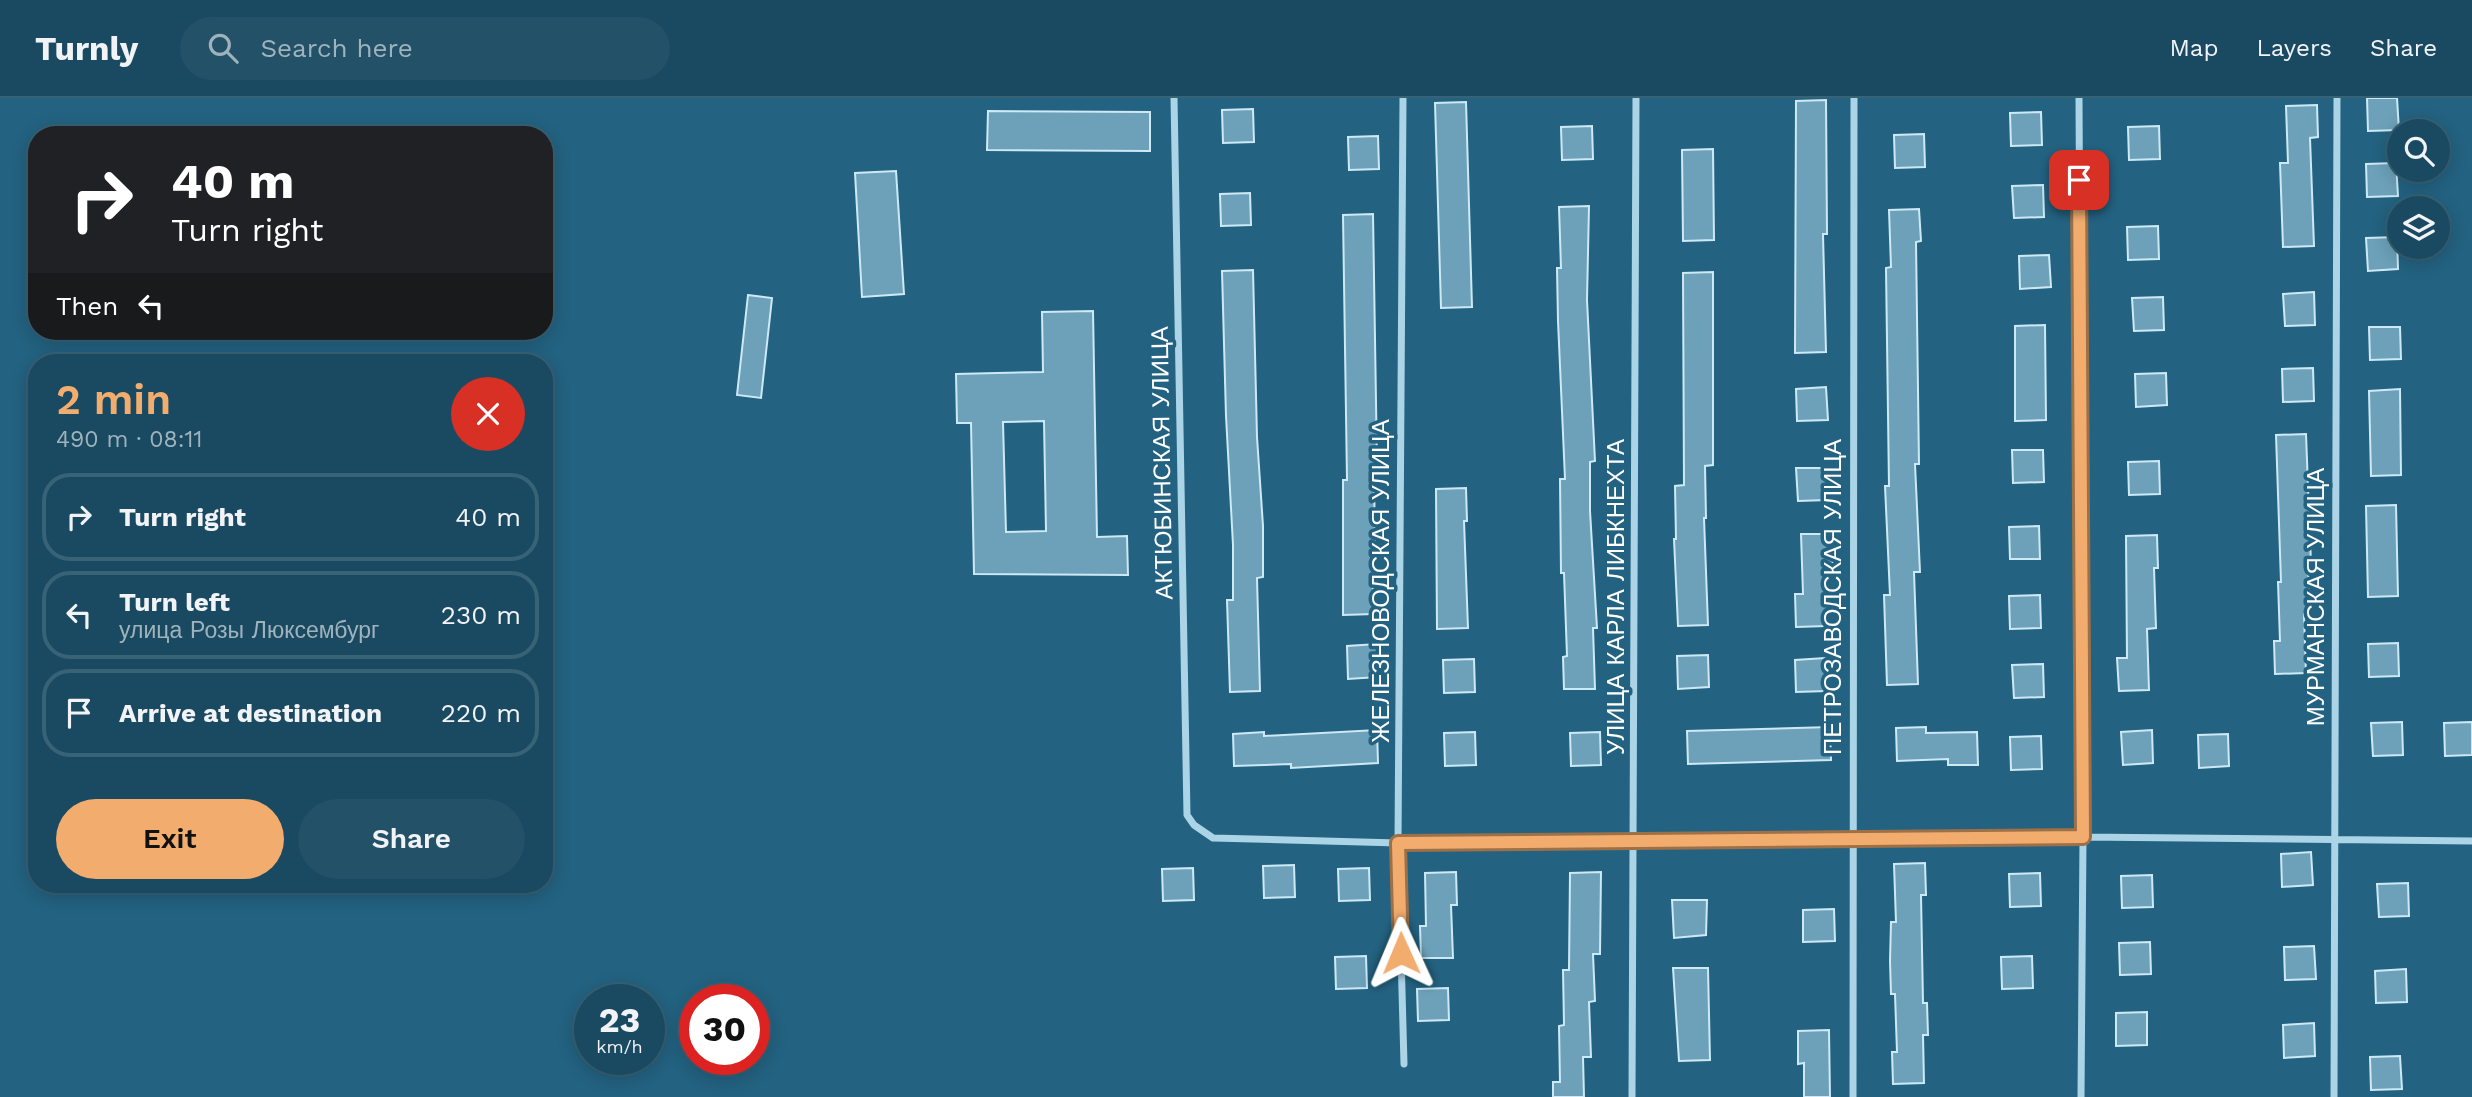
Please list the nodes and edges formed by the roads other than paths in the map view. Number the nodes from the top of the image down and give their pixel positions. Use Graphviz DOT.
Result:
graph roads {
  1 [pos="1174,98"];
  2 [pos="1403,98"];
  3 [pos="1636,98"];
  4 [pos="1854,98"];
  5 [pos="2079,98"];
  6 [pos="2337,98"];
  7 [pos="2083,837"];
  8 [pos="1852,839"];
  9 [pos="2334,839"];
  10 [pos="2472,841"];
  11 [pos="1634,842"];
  12 [pos="1398,843"];
  13 [pos="1404,1064"];
  14 [pos="1632,1097"];
  15 [pos="1853,1097"];
  16 [pos="2081,1097"];
  17 [pos="2334,1097"];
  1 -- 12 [label="street, АКТЮБИНСКАЯ УЛИЦА"];
  2 -- 12 [label="street, ЖЕЛЕЗНОВОДСКАЯ УЛИЦА"];
  3 -- 11 [label="street, УЛИЦА КАРЛА ЛИБКНЕХТА"];
  4 -- 8 [label="street, ПЕТРОЗАВОДСКАЯ УЛИЦА"];
  5 -- 7 [label="street"];
  6 -- 9 [label="street, МУРМАНСКАЯ УЛИЦА"];
  7 -- 8 [label="street"];
  7 -- 9 [label="street"];
  7 -- 16 [label="street"];
  8 -- 11 [label="street"];
  8 -- 15 [label="street, ПЕТРОЗАВОДСКАЯ УЛИЦА"];
  9 -- 10 [label="street"];
  9 -- 17 [label="street, МУРМАНСКАЯ УЛИЦА"];
  11 -- 12 [label="street"];
  11 -- 14 [label="street, УЛИЦА КАРЛА ЛИБКНЕХТА"];
  12 -- 13 [label="street, ЖЕЛЕЗНОВОДСКАЯ УЛИЦА"];
}
